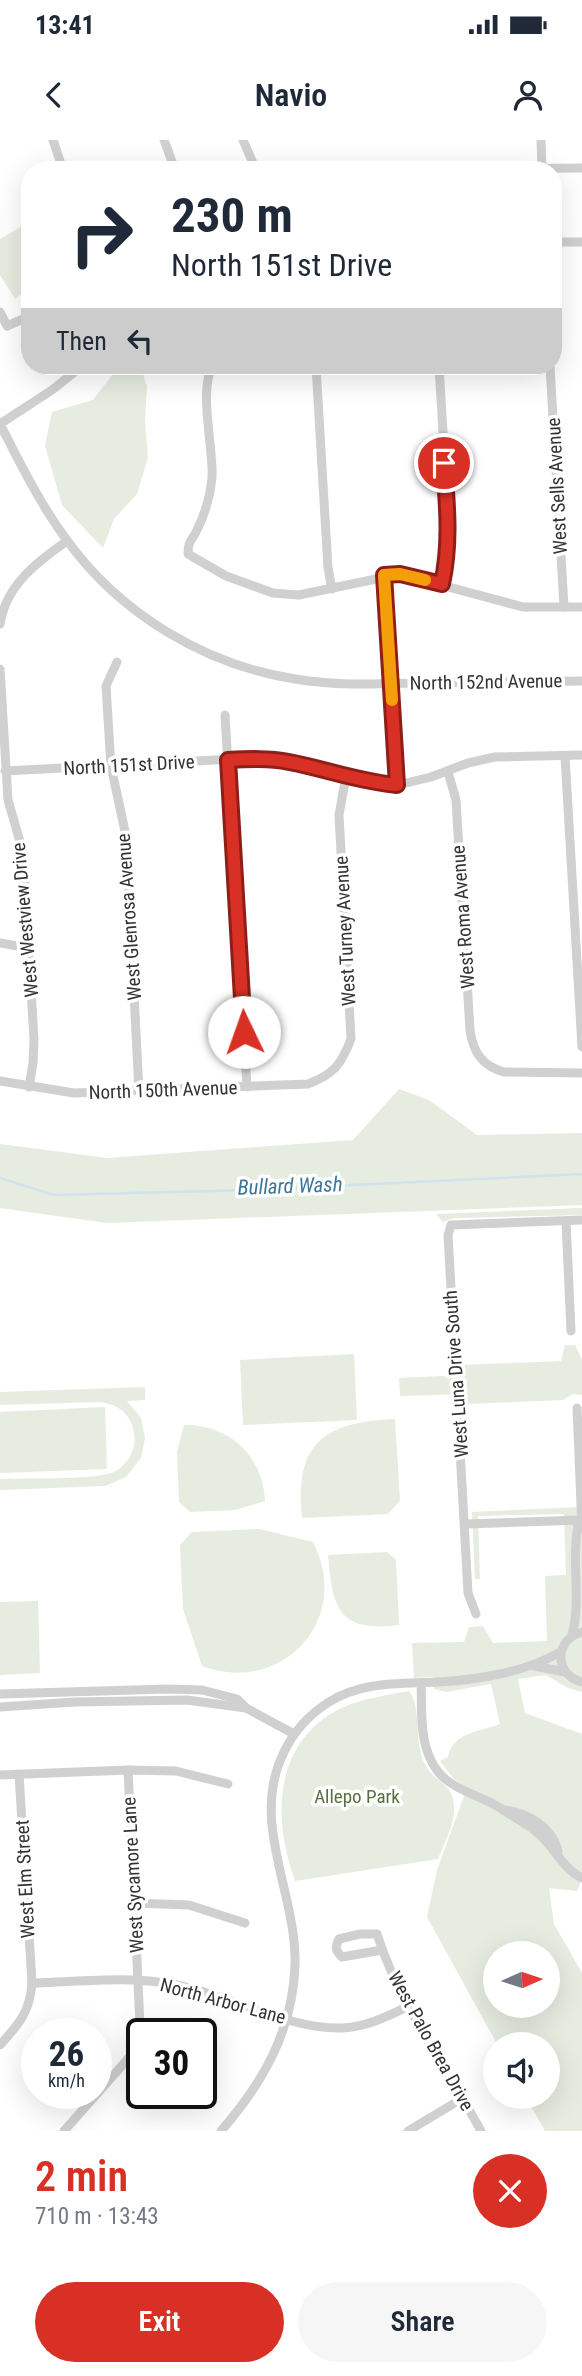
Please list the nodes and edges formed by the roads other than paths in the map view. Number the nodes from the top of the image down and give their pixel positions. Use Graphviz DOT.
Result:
graph roads {
  1 [pos="53,140"];
  2 [pos="164,140"];
  3 [pos="243,140"];
  4 [pos="541,140"];
  5 [pos="60,161"];
  6 [pos="170,161"];
  7 [pos="252,161"];
  8 [pos="542,161"];
  9 [pos="582,167"];
  10 [pos="562,168"];
  11 [pos="562,242"];
  12 [pos="582,242"];
  13 [pos="0,312"];
  14 [pos="21,320"];
  15 [pos="71,375"];
  16 [pos="209,375"];
  17 [pos="317,375"];
  18 [pos="440,375"];
  19 [pos="551,375"];
  20 [pos="0,424"];
  21 [pos="67,541"];
  22 [pos="384,575"];
  23 [pos="442,584"];
  24 [pos="332,589"];
  25 [pos="564,607"];
  26 [pos="582,607"];
  27 [pos="0,624"];
  28 [pos="117,662"];
  29 [pos="0,670"];
  30 [pos="582,681"];
  31 [pos="391,684"];
  32 [pos="226,715"];
  33 [pos="582,755"];
  34 [pos="565,756"];
  35 [pos="228,760"];
  36 [pos="111,766"];
  37 [pos="5,771"];
  38 [pos="448,772"];
  39 [pos="346,776"];
  40 [pos="397,785"];
  41 [pos="0,943"];
  42 [pos="29,948"];
  43 [pos="582,1047"];
  44 [pos="582,1073"];
  45 [pos="325,1077"];
  46 [pos="0,1081"];
  47 [pos="29,1087"];
  48 [pos="247,1087"];
  49 [pos="139,1091"];
  50 [pos="582,1220"];
  51 [pos="566,1221"];
  52 [pos="571,1331"];
  53 [pos="577,1408"];
  54 [pos="581,1522"];
  55 [pos="466,1524"];
  56 [pos="476,1614"];
  57 [pos="582,1632"];
  58 [pos="572,1635"];
  59 [pos="560,1652"];
  60 [pos="532,1666"];
  61 [pos="565,1672"];
  62 [pos="582,1682"];
  63 [pos="421,1683"];
  64 [pos="146,1689"];
  65 [pos="0,1694"];
  66 [pos="146,1702"];
  67 [pos="0,1707"];
  68 [pos="246,1708"];
  69 [pos="294,1734"];
  70 [pos="128,1770"];
  71 [pos="19,1774"];
  72 [pos="0,1775"];
  73 [pos="228,1784"];
  74 [pos="582,1878"];
  75 [pos="134,1902"];
  76 [pos="245,1923"];
  77 [pos="382,1950"];
  78 [pos="138,1980"];
  79 [pos="32,1983"];
  80 [pos="409,2006"];
  81 [pos="286,2020"];
  82 [pos="0,2045"];
  83 [pos="463,2098"];
  84 [pos="64,2131"];
  85 [pos="221,2131"];
  86 [pos="408,2131"];
  87 [pos="481,2131"];
  1 -- 5 [label="street"];
  2 -- 6 [label="street"];
  3 -- 7 [label="street"];
  4 -- 8 [label="street"];
  9 -- 10 [label="street"];
  11 -- 12 [label="street"];
  13 -- 14 [label="street"];
  15 -- 20 [label="street"];
  16 -- 24 [label="street"];
  17 -- 24 [label="street"];
  18 -- 23 [label="street"];
  19 -- 25 [label="street, West Sells Avenue"];
  20 -- 21 [label="street, North 152nd Avenue"];
  21 -- 27 [label="street"];
  21 -- 31 [label="street, North 152nd Avenue"];
  22 -- 23 [label="street"];
  22 -- 24 [label="street"];
  22 -- 31 [label="street"];
  23 -- 25 [label="street"];
  25 -- 26 [label="street"];
  28 -- 36 [label="street, West Glenrosa Avenue"];
  29 -- 37 [label="street, West Westview Drive"];
  30 -- 31 [label="street, North 152nd Avenue"];
  31 -- 40 [label="street"];
  32 -- 35 [label="street"];
  33 -- 34 [label="street, North 151st Drive"];
  34 -- 38 [label="street, North 151st Drive"];
  34 -- 43 [label="street"];
  35 -- 36 [label="street, North 151st Drive"];
  35 -- 39 [label="street, North 151st Drive"];
  35 -- 48 [label="street"];
  36 -- 37 [label="street, North 151st Drive"];
  36 -- 49 [label="street, West Glenrosa Avenue"];
  37 -- 42 [label="street, West Westview Drive"];
  38 -- 40 [label="street, North 151st Drive"];
  38 -- 44 [label="street, West Roma Avenue"];
  39 -- 40 [label="street, North 151st Drive"];
  39 -- 45 [label="street, West Turney Avenue"];
  41 -- 42 [label="street"];
  42 -- 47 [label="street, West Westview Drive"];
  45 -- 48 [label="street, North 150th Avenue"];
  46 -- 47 [label="street, North 150th Avenue"];
  47 -- 49 [label="street, North 150th Avenue"];
  48 -- 49 [label="street, North 150th Avenue"];
  50 -- 51 [label="street"];
  51 -- 52 [label="street"];
  51 -- 55 [label="street, West Luna Drive South"];
  53 -- 54 [label="street"];
  54 -- 55 [label="street"];
  54 -- 58 [label="street"];
  55 -- 56 [label="street, West Luna Drive South"];
  57 -- 58 [label="street"];
  58 -- 59 [label="street"];
  59 -- 60 [label="street"];
  59 -- 61 [label="street"];
  60 -- 61 [label="street"];
  60 -- 63 [label="street"];
  61 -- 62 [label="street"];
  63 -- 69 [label="street"];
  63 -- 74 [label="street"];
  64 -- 65 [label="street"];
  64 -- 66 [label="street"];
  64 -- 68 [label="street"];
  66 -- 67 [label="street"];
  66 -- 68 [label="street"];
  68 -- 69 [label="street"];
  69 -- 81 [label="street"];
  70 -- 71 [label="street"];
  70 -- 73 [label="street"];
  70 -- 75 [label="street, West Sycamore Lane"];
  71 -- 72 [label="street"];
  71 -- 79 [label="street, West Elm Street"];
  75 -- 76 [label="street"];
  75 -- 78 [label="street, West Sycamore Lane"];
  77 -- 77 [label="street, West Palo Brea Drive"];
  77 -- 80 [label="street, West Palo Brea Drive"];
  78 -- 79 [label="street, North Arbor Lane"];
  78 -- 81 [label="street, North Arbor Lane"];
  78 -- 84 [label="street, West Sycamore Lane"];
  79 -- 82 [label="street, West Elm Street"];
  80 -- 81 [label="street, North Arbor Lane"];
  80 -- 83 [label="street, West Palo Brea Drive"];
  81 -- 85 [label="street"];
  83 -- 86 [label="street"];
  83 -- 87 [label="street, West Palo Brea Drive"];
}
